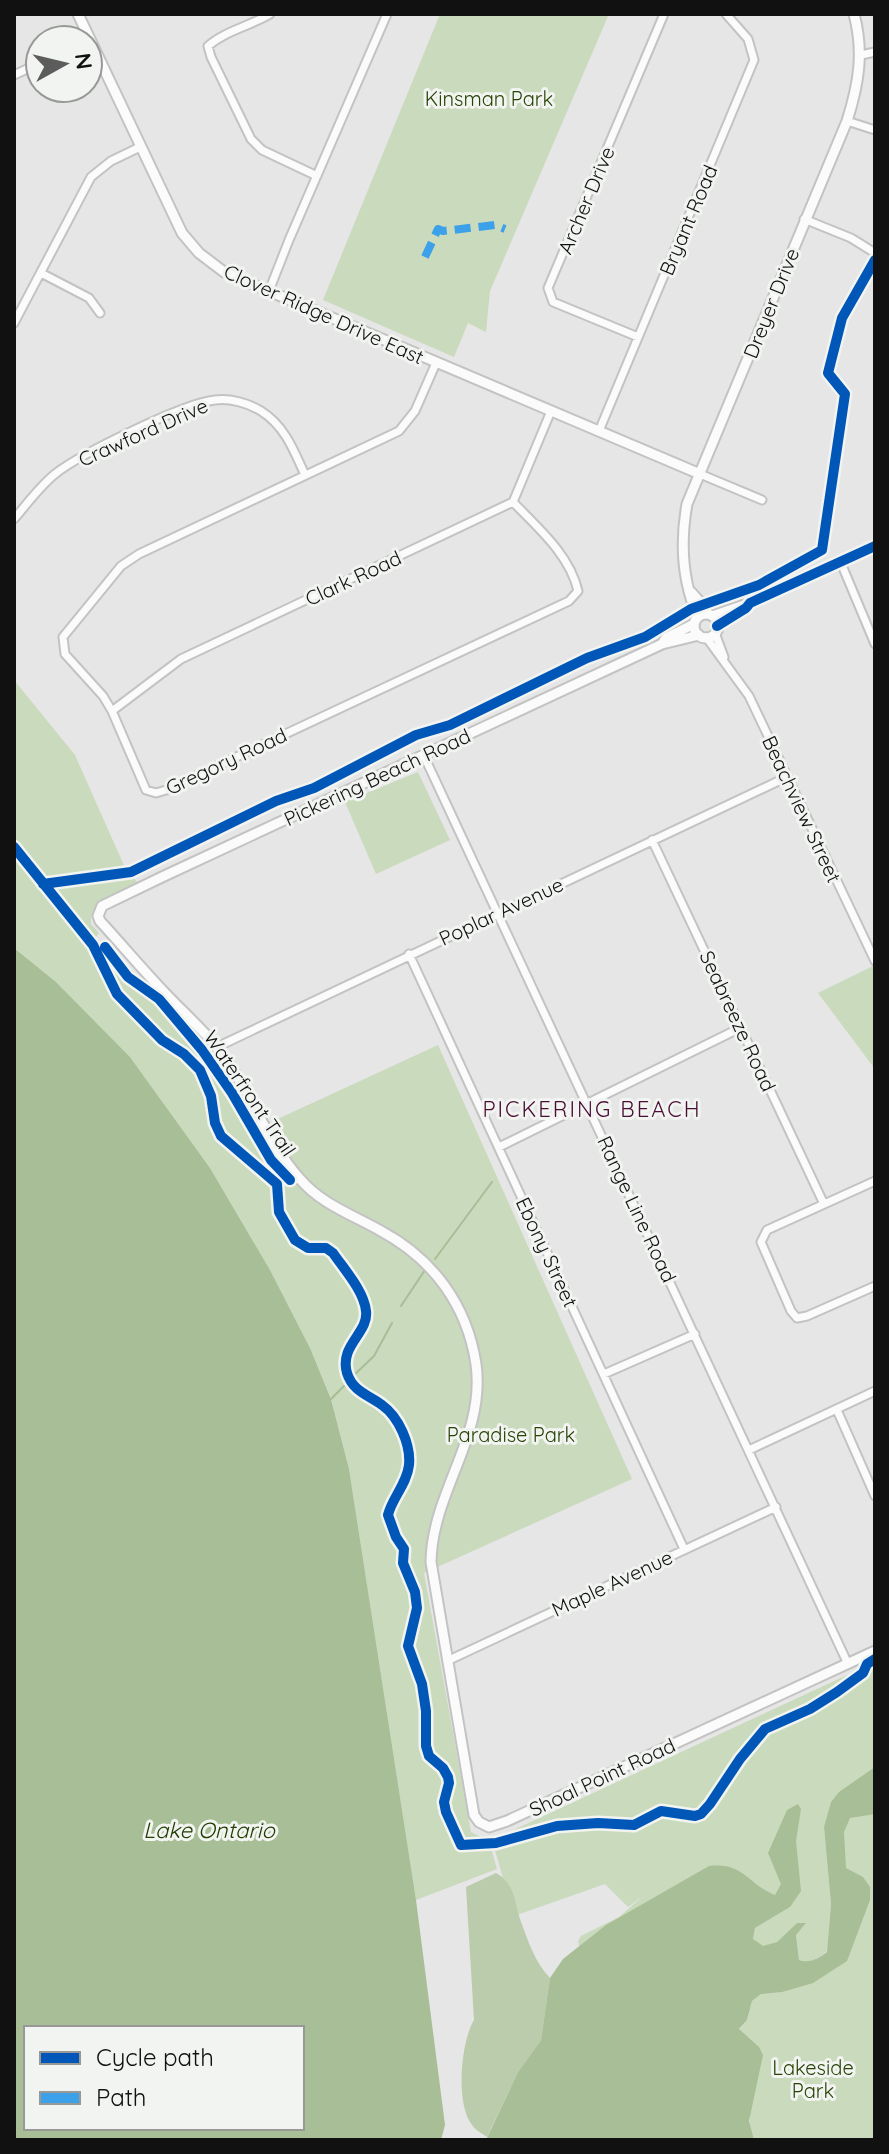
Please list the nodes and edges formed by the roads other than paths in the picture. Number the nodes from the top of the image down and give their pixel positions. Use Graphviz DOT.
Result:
graph roads {
  1 [pos="270,14"];
  2 [pos="387,14"];
  3 [pos="664,14"];
  4 [pos="726,14"];
  5 [pos="854,14"];
  6 [pos="875,52"];
  7 [pos="861,55"];
  8 [pos="104,71"];
  9 [pos="847,121"];
  10 [pos="875,130"];
  11 [pos="140,147"];
  12 [pos="317,176"];
  13 [pos="804,219"];
  14 [pos="875,253"];
  15 [pos="41,273"];
  16 [pos="269,291"];
  17 [pos="100,313"];
  18 [pos="14,323"];
  19 [pos="638,337"];
  20 [pos="436,363"];
  21 [pos="551,411"];
  22 [pos="599,431"];
  23 [pos="700,474"];
  24 [pos="305,475"];
  25 [pos="762,500"];
  26 [pos="513,502"];
  27 [pos="14,519"];
  28 [pos="875,546"];
  29 [pos="841,563"];
  30 [pos="750,603"];
  31 [pos="702,618"];
  32 [pos="709,633"];
  33 [pos="662,644"];
  34 [pos="875,644"];
  35 [pos="112,711"];
  36 [pos="424,756"];
  37 [pos="787,777"];
  38 [pos="652,840"];
  39 [pos="497,913"];
  40 [pos="409,954"];
  41 [pos="875,961"];
  42 [pos="740,1028"];
  43 [pos="217,1047"];
  44 [pos="587,1103"];
  45 [pos="499,1147"];
  46 [pos="875,1181"];
  47 [pos="823,1202"];
  48 [pos="875,1286"];
  49 [pos="695,1334"];
  50 [pos="604,1374"];
  51 [pos="875,1391"];
  52 [pos="837,1410"];
  53 [pos="749,1450"];
  54 [pos="875,1496"];
  55 [pos="776,1507"];
  56 [pos="684,1549"];
  57 [pos="875,1651"];
  58 [pos="447,1661"];
  59 [pos="848,1664"];
  1 -- 12 [label="street"];
  2 -- 12 [label="street"];
  3 -- 19 [label="street, Archer Drive"];
  4 -- 19 [label="street, Bryant Road"];
  5 -- 7 [label="street, Dreyer Drive"];
  6 -- 7 [label="street"];
  7 -- 9 [label="street, Dreyer Drive"];
  8 -- 11 [label="street, Clover Ridge Drive East"];
  9 -- 10 [label="street"];
  9 -- 13 [label="street, Dreyer Drive"];
  11 -- 15 [label="street"];
  11 -- 16 [label="street, Clover Ridge Drive East"];
  12 -- 16 [label="street"];
  13 -- 14 [label="street"];
  13 -- 23 [label="street, Dreyer Drive"];
  15 -- 17 [label="street"];
  15 -- 18 [label="street"];
  16 -- 20 [label="street, Clover Ridge Drive East"];
  19 -- 22 [label="street, Bryant Road"];
  20 -- 21 [label="street, Clover Ridge Drive East"];
  20 -- 24 [label="street, Gregory Road"];
  21 -- 22 [label="street, Clover Ridge Drive East"];
  21 -- 26 [label="street"];
  22 -- 23 [label="street, Clover Ridge Drive East"];
  23 -- 25 [label="street"];
  23 -- 31 [label="street, Dreyer Drive"];
  24 -- 27 [label="street, Crawford Drive"];
  24 -- 35 [label="street, Gregory Road"];
  26 -- 35 [label="street, Clark Road"];
  26 -- 35 [label="street, Gregory Road"];
  28 -- 29 [label="street, Pickering Beach Road"];
  29 -- 30 [label="street, Pickering Beach Road"];
  29 -- 34 [label="street"];
  30 -- 31 [label="street, Pickering Beach Road"];
  30 -- 32 [label="street, Pickering Beach Road"];
  31 -- 32 [label="street"];
  31 -- 32 [label="street"];
  31 -- 33 [label="street, Pickering Beach Road"];
  32 -- 33 [label="street, Pickering Beach Road"];
  32 -- 37 [label="street, Beachview Street"];
  33 -- 36 [label="street, Pickering Beach Road"];
  36 -- 39 [label="street, Range Line Road"];
  36 -- 43 [label="street, Pickering Beach Road"];
  37 -- 38 [label="street, Poplar Avenue"];
  37 -- 41 [label="street, Beachview Street"];
  38 -- 39 [label="street, Poplar Avenue"];
  38 -- 42 [label="street, Seabreeze Road"];
  39 -- 40 [label="street, Poplar Avenue"];
  39 -- 44 [label="street, Range Line Road"];
  40 -- 43 [label="street, Poplar Avenue"];
  40 -- 45 [label="street, Ebony Street"];
  42 -- 44 [label="street"];
  42 -- 47 [label="street, Seabreeze Road"];
  43 -- 58 [label="street"];
  44 -- 45 [label="street"];
  44 -- 49 [label="street, Range Line Road"];
  45 -- 50 [label="street, Ebony Street"];
  46 -- 47 [label="street"];
  47 -- 48 [label="street"];
  49 -- 50 [label="street"];
  49 -- 53 [label="street, Range Line Road"];
  50 -- 56 [label="street, Ebony Street"];
  51 -- 52 [label="street"];
  52 -- 53 [label="street"];
  52 -- 54 [label="street"];
  53 -- 55 [label="street, Range Line Road"];
  55 -- 56 [label="street, Maple Avenue"];
  55 -- 59 [label="street, Range Line Road"];
  56 -- 58 [label="street, Maple Avenue"];
  57 -- 59 [label="street, Shoal Point Road"];
  58 -- 59 [label="street, Shoal Point Road"];
}
